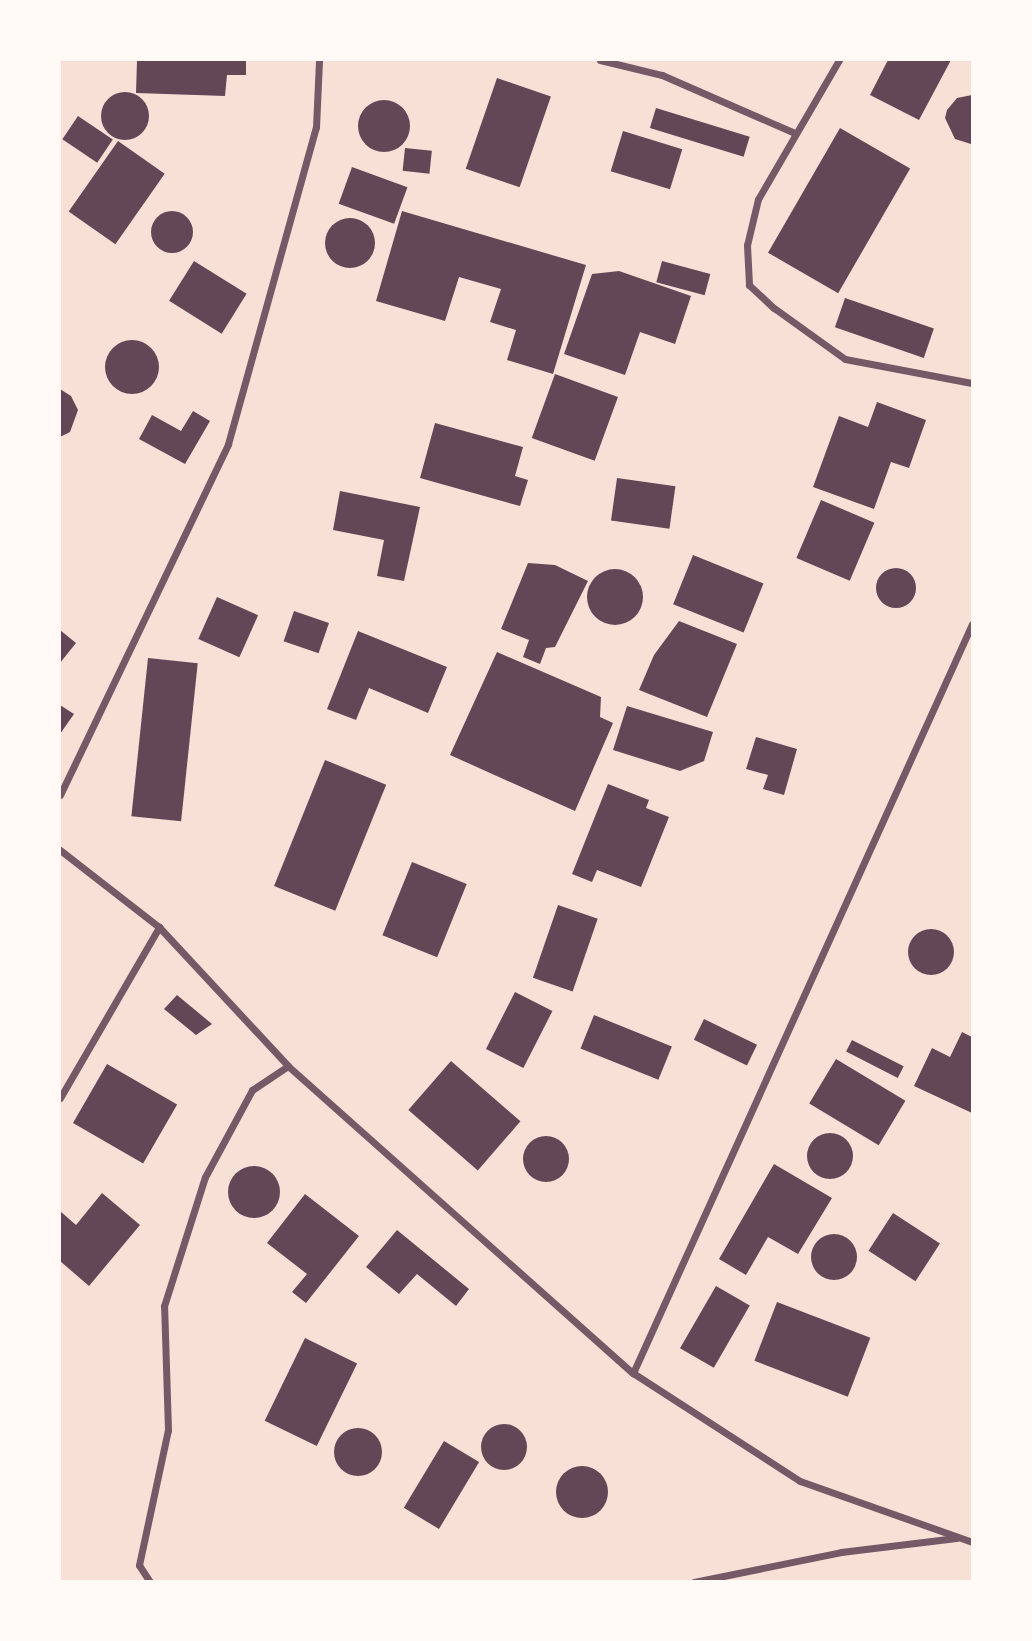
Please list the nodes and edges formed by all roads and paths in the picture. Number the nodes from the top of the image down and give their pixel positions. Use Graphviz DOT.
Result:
graph roads {
  1 [pos="319,60"];
  2 [pos="600,60"];
  3 [pos="839,60"];
  4 [pos="795,132"];
  5 [pos="972,383"];
  6 [pos="972,624"];
  7 [pos="60,795"];
  8 [pos="60,850"];
  9 [pos="159,927"];
  10 [pos="288,1066"];
  11 [pos="60,1098"];
  12 [pos="633,1373"];
  13 [pos="961,1538"];
  14 [pos="972,1542"];
  15 [pos="150,1581"];
  16 [pos="694,1581"];
  1 -- 7 [label="street"];
  2 -- 4 [label="street"];
  3 -- 4 [label="street"];
  4 -- 5 [label="street"];
  6 -- 12 [label="street"];
  8 -- 9 [label="street"];
  9 -- 10 [label="street"];
  9 -- 11 [label="street"];
  10 -- 12 [label="street"];
  10 -- 15 [label="street"];
  12 -- 13 [label="street"];
  13 -- 14 [label="street"];
  13 -- 16 [label="street"];
}
